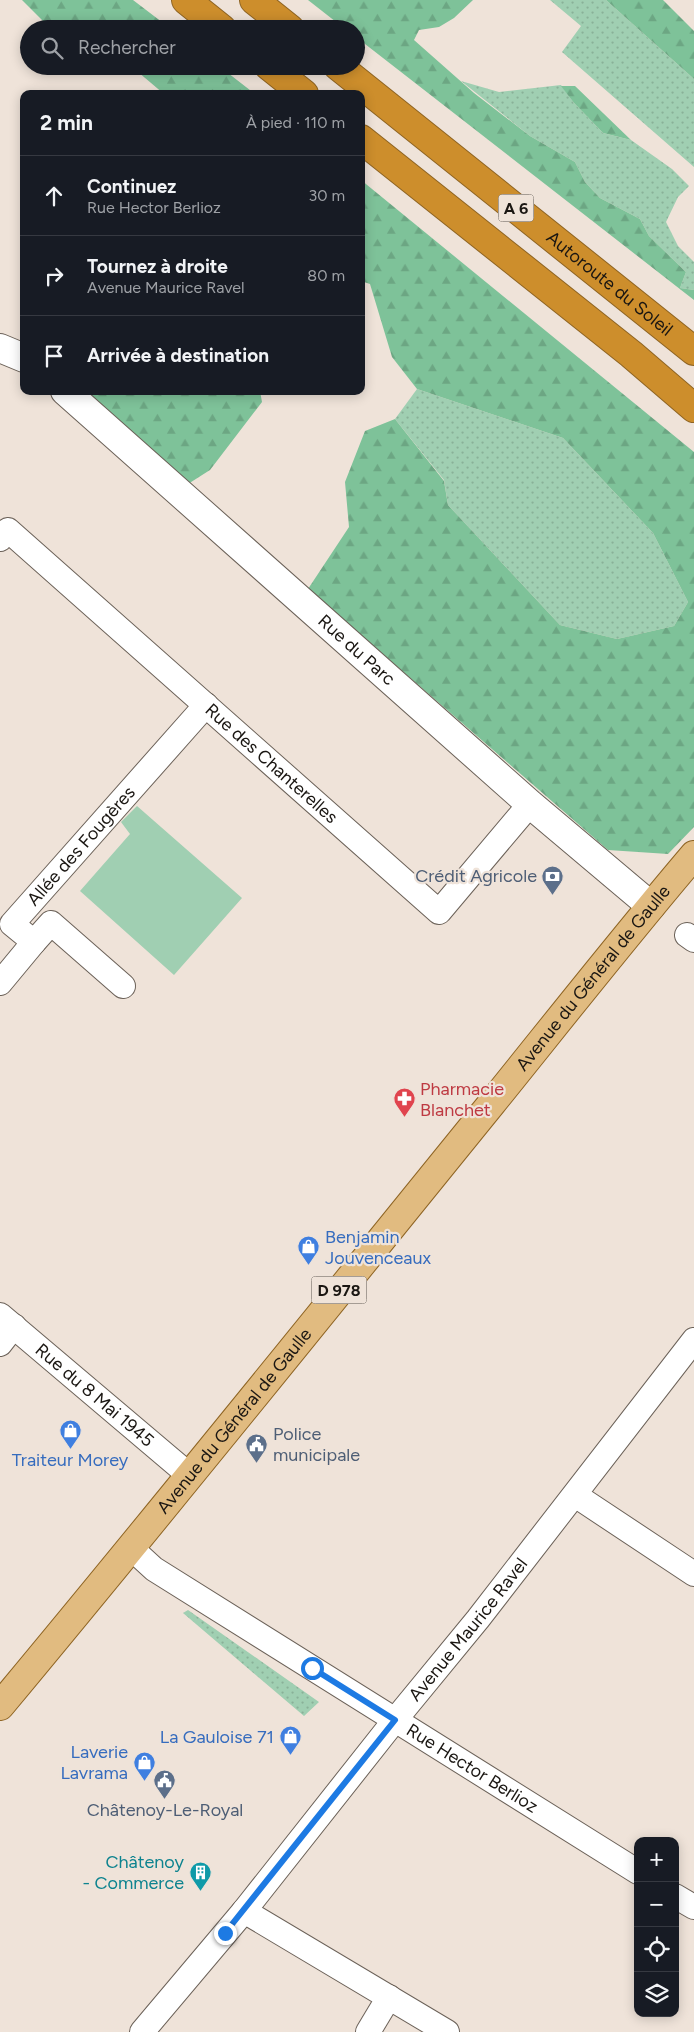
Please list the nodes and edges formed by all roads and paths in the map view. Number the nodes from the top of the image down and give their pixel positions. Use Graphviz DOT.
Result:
graph roads {
  1 [pos="186,0"];
  2 [pos="254,0"];
  3 [pos="211,20"];
  4 [pos="279,20"];
  5 [pos="281,75"];
  6 [pos="349,75"];
  7 [pos="299,90"];
  8 [pos="365,142"];
  9 [pos="0,348"];
  10 [pos="694,351"];
  11 [pos="20,356"];
  12 [pos="70,395"];
  13 [pos="694,408"];
  14 [pos="0,539"];
  15 [pos="206,705"];
  16 [pos="530,804"];
  17 [pos="694,855"];
  18 [pos="651,906"];
  19 [pos="34,942"];
  20 [pos="0,983"];
  21 [pos="123,986"];
  22 [pos="5,1328"];
  23 [pos="694,1340"];
  24 [pos="188,1475"];
  25 [pos="575,1495"];
  26 [pos="130,1547"];
  27 [pos="694,1574"];
  28 [pos="0,1706"];
  29 [pos="395,1720"];
  30 [pos="634,1869"];
  31 [pos="679,1898"];
  32 [pos="694,1907"];
  33 [pos="244,1911"];
  34 [pos="389,1996"];
  35 [pos="142,2032"];
  36 [pos="368,2032"];
  37 [pos="447,2032"];
  1 -- 3 [label="highway"];
  2 -- 4 [label="highway"];
  5 -- 7 [label="highway"];
  6 -- 10 [label="highway, Autoroute du Soleil / A 6"];
  8 -- 13 [label="highway, A 6"];
  9 -- 11 [label="street"];
  12 -- 16 [label="street, Rue du Parc"];
  14 -- 15 [label="street, Rue des Chanterelles"];
  15 -- 16 [label="street, Rue des Chanterelles"];
  15 -- 19 [label="street, Allée des Fougères"];
  16 -- 18 [label="street, Rue du Parc"];
  17 -- 18 [label="main road, Avenue du Général de Gaulle / D 978"];
  18 -- 24 [label="main road, Avenue du Général de Gaulle / D 978"];
  19 -- 20 [label="street"];
  19 -- 21 [label="street"];
  22 -- 24 [label="street, Rue du 8 Mai 1945"];
  23 -- 25 [label="street, Avenue Maurice Ravel"];
  24 -- 26 [label="main road, Avenue du Général de Gaulle / D 978"];
  25 -- 27 [label="street"];
  25 -- 29 [label="street, Avenue Maurice Ravel"];
  26 -- 28 [label="main road, Avenue du Général de Gaulle / D 978"];
  26 -- 29 [label="street, Rue Hector Berlioz"];
  29 -- 30 [label="street, Rue Hector Berlioz"];
  29 -- 33 [label="street, Avenue Maurice Ravel"];
  31 -- 32 [label="street"];
  33 -- 34 [label="street"];
  33 -- 35 [label="street, Avenue Maurice Ravel"];
  34 -- 36 [label="street"];
  34 -- 37 [label="street"];
}
